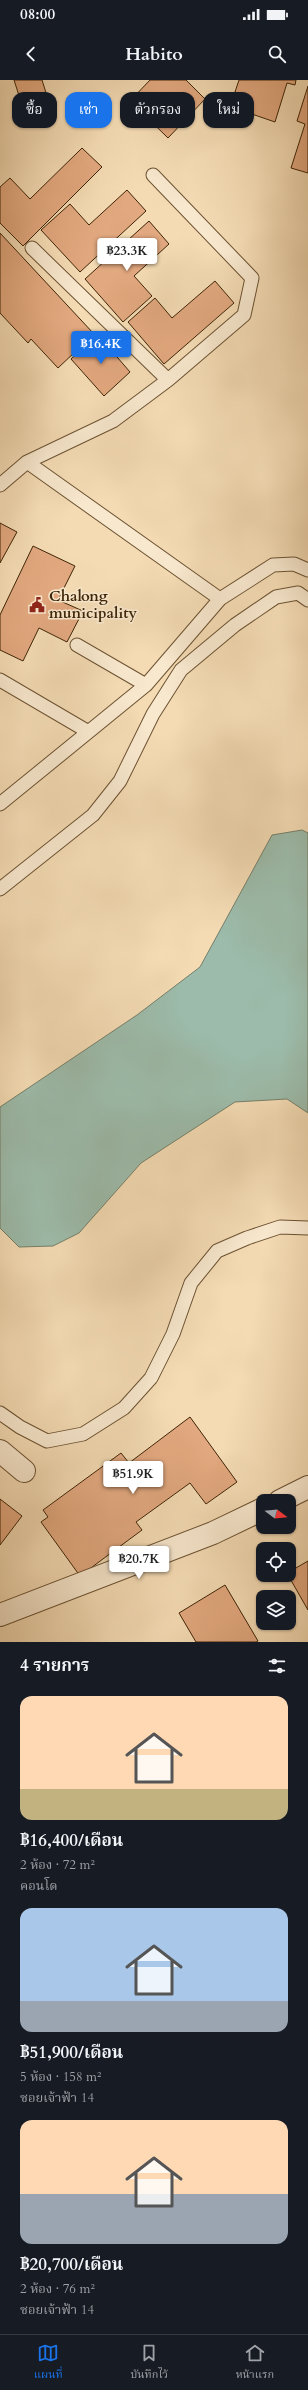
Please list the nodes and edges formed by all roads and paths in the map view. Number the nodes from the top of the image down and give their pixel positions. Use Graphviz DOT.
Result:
graph roads {
  1 [pos="153,175"];
  2 [pos="32,248"];
  3 [pos="168,380"];
  4 [pos="27,462"];
  5 [pos="0,485"];
  6 [pos="308,570"];
  7 [pos="220,599"];
  8 [pos="308,600"];
  9 [pos="76,645"];
  10 [pos="0,680"];
  11 [pos="146,685"];
  12 [pos="87,731"];
  13 [pos="0,804"];
  14 [pos="0,889"];
  15 [pos="308,1228"];
  16 [pos="0,1413"];
  17 [pos="0,1451"];
  18 [pos="24,1471"];
  19 [pos="308,1487"];
  20 [pos="294,1494"];
  21 [pos="256,1512"];
  22 [pos="0,1615"];
  1 -- 3 [label="lane"];
  2 -- 3 [label="lane"];
  3 -- 4 [label="lane"];
  4 -- 5 [label="lane"];
  4 -- 7 [label="lane"];
  6 -- 7 [label="lane"];
  7 -- 11 [label="lane"];
  8 -- 14 [label="lane"];
  9 -- 11 [label="lane"];
  10 -- 12 [label="lane"];
  11 -- 12 [label="lane"];
  12 -- 13 [label="lane"];
  15 -- 16 [label="lane"];
  17 -- 18 [label="street"];
  19 -- 20 [label="street"];
  21 -- 22 [label="street"];
}
